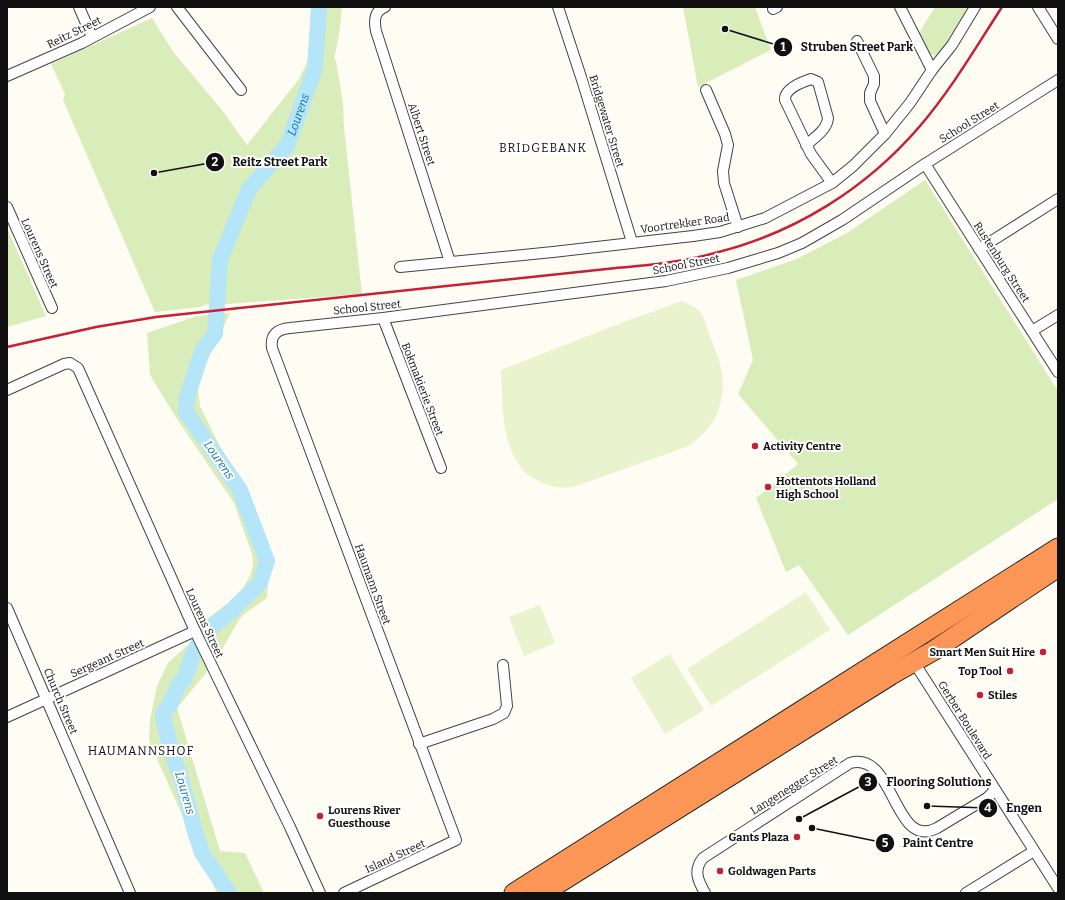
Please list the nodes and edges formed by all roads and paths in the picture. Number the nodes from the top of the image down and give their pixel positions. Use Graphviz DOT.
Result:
graph roads {
  1 [pos="79,7"];
  2 [pos="150,7"];
  3 [pos="176,7"];
  4 [pos="385,7"];
  5 [pos="558,7"];
  6 [pos="900,7"];
  7 [pos="976,7"];
  8 [pos="1038,7"];
  9 [pos="92,37"];
  10 [pos="1058,39"];
  11 [pos="857,41"];
  12 [pos="932,70"];
  13 [pos="7,76"];
  14 [pos="1058,80"];
  15 [pos="241,90"];
  16 [pos="706,90"];
  17 [pos="885,134"];
  18 [pos="806,145"];
  19 [pos="925,164"];
  20 [pos="832,183"];
  21 [pos="1058,199"];
  22 [pos="7,207"];
  23 [pos="738,227"];
  24 [pos="632,242"];
  25 [pos="979,249"];
  26 [pos="450,262"];
  27 [pos="400,268"];
  28 [pos="52,308"];
  29 [pos="1058,315"];
  30 [pos="383,318"];
  31 [pos="1032,331"];
  32 [pos="274,336"];
  33 [pos="1058,372"];
  34 [pos="7,390"];
  35 [pos="441,468"];
  36 [pos="1058,548"];
  37 [pos="1058,567"];
  38 [pos="7,608"];
  39 [pos="196,634"];
  40 [pos="910,653"];
  41 [pos="503,665"];
  42 [pos="46,698"];
  43 [pos="7,717"];
  44 [pos="419,744"];
  45 [pos="995,790"];
  46 [pos="456,840"];
  47 [pos="1034,851"];
  48 [pos="1058,888"];
  49 [pos="130,893"];
  50 [pos="320,893"];
  51 [pos="344,893"];
  52 [pos="514,893"];
  53 [pos="542,893"];
  54 [pos="705,893"];
  55 [pos="966,893"];
  1 -- 9 [label="street"];
  2 -- 9 [label="street, Reitz Street"];
  3 -- 15 [label="street"];
  4 -- 26 [label="street, Albert Street"];
  5 -- 24 [label="street, Bridgewater Street"];
  6 -- 12 [label="street"];
  7 -- 12 [label="street, Voortrekker Road"];
  8 -- 10 [label="street"];
  9 -- 13 [label="street, Reitz Street"];
  11 -- 17 [label="street"];
  12 -- 17 [label="street, Voortrekker Road"];
  14 -- 19 [label="street, School Street"];
  16 -- 23 [label="street"];
  17 -- 20 [label="street, Voortrekker Road"];
  18 -- 18 [label="street"];
  18 -- 20 [label="street"];
  19 -- 25 [label="street, Rustenburg Street"];
  19 -- 30 [label="street, School Street"];
  20 -- 23 [label="street, Voortrekker Road"];
  21 -- 25 [label="street"];
  22 -- 28 [label="street, Lourens Street"];
  23 -- 24 [label="street, Voortrekker Road"];
  24 -- 26 [label="street, Voortrekker Road"];
  25 -- 31 [label="street, Rustenburg Street"];
  26 -- 27 [label="street, Voortrekker Road"];
  29 -- 31 [label="street"];
  30 -- 32 [label="street, School Street"];
  30 -- 35 [label="street, Bokmakierie Street"];
  31 -- 33 [label="street, Rustenburg Street"];
  32 -- 44 [label="street, Haumann Street"];
  34 -- 39 [label="street, Lourens Street"];
  36 -- 40 [label="highway"];
  37 -- 40 [label="highway"];
  38 -- 42 [label="street, Church Street"];
  39 -- 42 [label="street, Sergeant Street"];
  39 -- 50 [label="street, Lourens Street"];
  40 -- 45 [label="street, Gerber Boulevard"];
  40 -- 52 [label="highway"];
  40 -- 53 [label="highway"];
  41 -- 44 [label="street"];
  42 -- 43 [label="street, Sergeant Street"];
  42 -- 49 [label="street, Church Street"];
  44 -- 46 [label="street, Haumann Street"];
  45 -- 47 [label="street, Gerber Boulevard"];
  45 -- 54 [label="street, Langenegger Street"];
  46 -- 51 [label="street, Island Street"];
  47 -- 48 [label="street, Gerber Boulevard"];
  47 -- 55 [label="street"];
}
